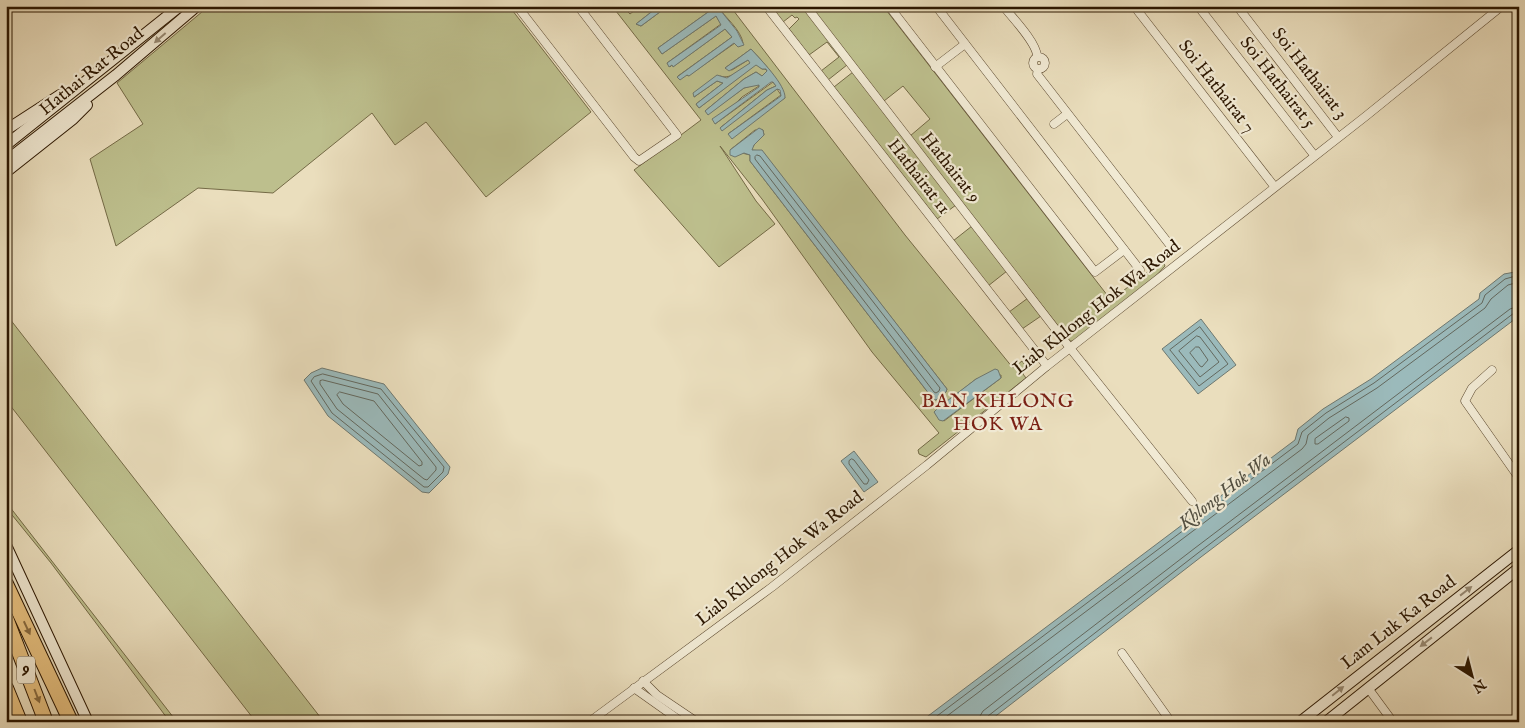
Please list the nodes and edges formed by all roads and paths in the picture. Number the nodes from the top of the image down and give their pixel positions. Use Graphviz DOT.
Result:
graph roads {
  1 [pos="180,6"];
  2 [pos="196,6"];
  3 [pos="517,6"];
  4 [pos="578,6"];
  5 [pos="766,6"];
  6 [pos="806,6"];
  7 [pos="889,6"];
  8 [pos="936,6"];
  9 [pos="1003,6"];
  10 [pos="1134,6"];
  11 [pos="1198,6"];
  12 [pos="1237,6"];
  13 [pos="1502,6"];
  14 [pos="965,44"];
  15 [pos="108,63"];
  16 [pos="935,66"];
  17 [pos="116,76"];
  18 [pos="1067,114"];
  19 [pos="1054,124"];
  20 [pos="6,130"];
  21 [pos="1338,137"];
  22 [pos="6,145"];
  23 [pos="1314,155"];
  24 [pos="6,161"];
  25 [pos="6,172"];
  26 [pos="1274,186"];
  27 [pos="1172,249"];
  28 [pos="1124,250"];
  29 [pos="1140,270"];
  30 [pos="1070,348"];
  31 [pos="1047,366"];
  32 [pos="1492,370"];
  33 [pos="1519,478"];
  34 [pos="1192,501"];
  35 [pos="6,545"];
  36 [pos="1519,550"];
  37 [pos="1519,568"];
  38 [pos="6,584"];
  39 [pos="6,618"];
  40 [pos="1122,653"];
  41 [pos="643,681"];
  42 [pos="6,688"];
  43 [pos="634,688"];
  44 [pos="1368,688"];
  45 [pos="20,722"];
  46 [pos="46,722"];
  47 [pos="71,722"];
  48 [pos="88,722"];
  49 [pos="589,722"];
  50 [pos="682,722"];
  51 [pos="697,722"];
  52 [pos="1171,722"];
  53 [pos="1300,722"];
  54 [pos="1326,722"];
  55 [pos="1393,722"];
  1 -- 15 [label="main road, Hathai Rat Road"];
  2 -- 17 [label="main road, Hathai Rat Road, one-way"];
  3 -- 4 [label="street"];
  5 -- 31 [label="street, Hathairat 11"];
  6 -- 30 [label="street, Hathairat 9"];
  7 -- 16 [label="street"];
  8 -- 14 [label="street"];
  9 -- 18 [label="street"];
  10 -- 26 [label="street, Soi Hathairat 7"];
  11 -- 23 [label="street, Soi Hathairat 5"];
  12 -- 21 [label="street, Soi Hathairat 3"];
  13 -- 21 [label="street, Liab Khlong Hok Wa Road"];
  14 -- 16 [label="street"];
  14 -- 28 [label="street"];
  15 -- 20 [label="main road"];
  15 -- 22 [label="main road, Hathai Rat Road"];
  16 -- 28 [label="street"];
  17 -- 24 [label="main road, Hathai Rat Road"];
  17 -- 25 [label="main road"];
  18 -- 19 [label="street"];
  18 -- 27 [label="street"];
  21 -- 23 [label="street, Liab Khlong Hok Wa Road"];
  23 -- 26 [label="street, Liab Khlong Hok Wa Road"];
  26 -- 30 [label="street, Liab Khlong Hok Wa Road"];
  28 -- 29 [label="street"];
  30 -- 31 [label="street, Liab Khlong Hok Wa Road"];
  30 -- 34 [label="street, Hathairat 9"];
  31 -- 41 [label="street, Liab Khlong Hok Wa Road"];
  32 -- 33 [label="street"];
  35 -- 48 [label="main road"];
  53 -- 36 [label="main road, Lam Luk Ka Road, one-way"];
  37 -- 44 [label="main road, Lam Luk Ka Road, one-way"];
  38 -- 47 [label="highway, one-way"];
  39 -- 46 [label="highway, 9, one-way"];
  40 -- 52 [label="street"];
  41 -- 43 [label="street, Liab Khlong Hok Wa Road"];
  41 -- 51 [label="street"];
  42 -- 45 [label="highway, 9"];
  43 -- 49 [label="street, Liab Khlong Hok Wa Road"];
  43 -- 50 [label="street"];
  44 -- 54 [label="main road, Lam Luk Ka Road"];
  44 -- 55 [label="street"];
}
